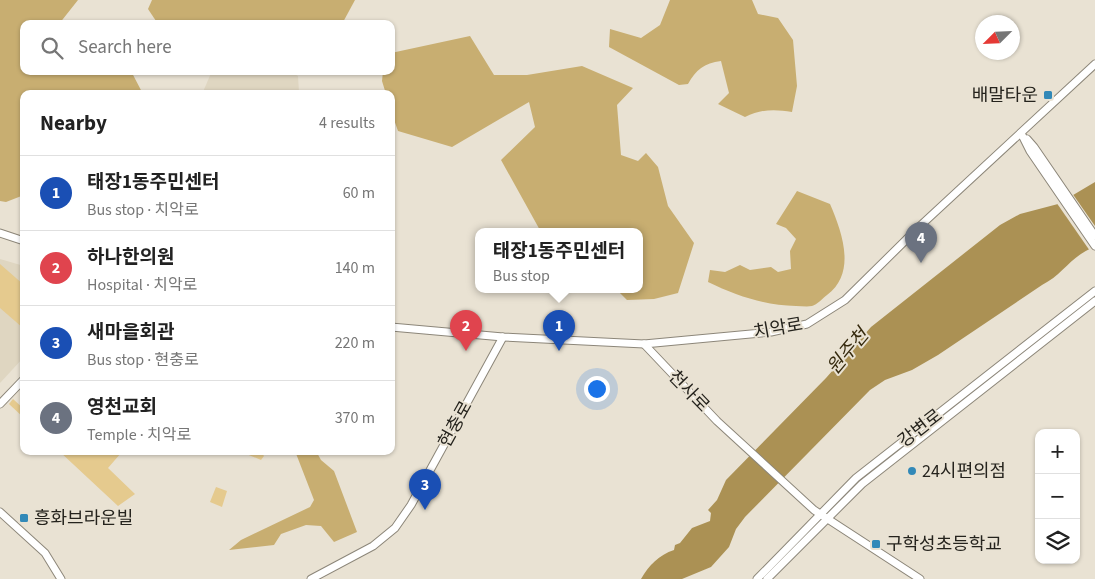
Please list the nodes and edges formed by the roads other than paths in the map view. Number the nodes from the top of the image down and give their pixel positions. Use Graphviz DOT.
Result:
graph roads {
  1 [pos="1095,64"];
  2 [pos="1021,133"];
  3 [pos="1048,172"];
  4 [pos="0,234"];
  5 [pos="1095,236"];
  6 [pos="20,240"];
  7 [pos="1095,246"];
  8 [pos="1094,291"];
  9 [pos="1095,301"];
  10 [pos="395,327"];
  11 [pos="503,337"];
  12 [pos="644,344"];
  13 [pos="20,383"];
  14 [pos="0,404"];
  15 [pos="0,512"];
  16 [pos="824,518"];
  17 [pos="61,579"];
  18 [pos="310,579"];
  19 [pos="757,579"];
  20 [pos="767,579"];
  21 [pos="920,579"];
  1 -- 2 [label="street, 치악로"];
  2 -- 3 [label="street"];
  2 -- 12 [label="street, 치악로"];
  3 -- 5 [label="street"];
  3 -- 7 [label="street"];
  4 -- 6 [label="street"];
  8 -- 16 [label="street, 강변로"];
  9 -- 16 [label="street, 강변로"];
  10 -- 11 [label="street, 치악로"];
  11 -- 12 [label="street, 치악로"];
  11 -- 18 [label="street, 현충로"];
  12 -- 16 [label="street, 천사로"];
  13 -- 14 [label="street"];
  15 -- 17 [label="street"];
  16 -- 19 [label="street, 강변로"];
  16 -- 20 [label="street, 강변로"];
  16 -- 21 [label="street"];
}
